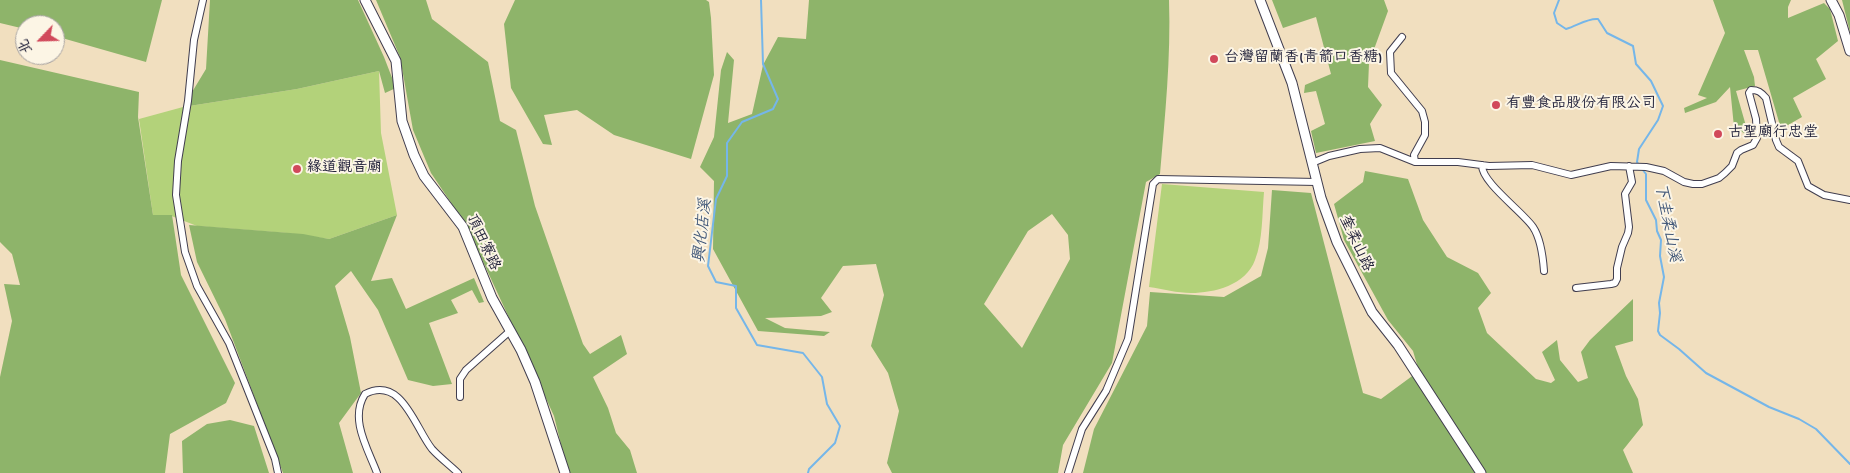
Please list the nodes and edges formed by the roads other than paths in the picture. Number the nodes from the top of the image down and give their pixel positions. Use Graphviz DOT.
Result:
graph roads {
  1 [pos="203,0"];
  2 [pos="364,0"];
  3 [pos="1260,0"];
  4 [pos="1830,0"];
  5 [pos="1402,37"];
  6 [pos="1850,51"];
  7 [pos="1415,162"];
  8 [pos="1312,163"];
  9 [pos="1482,165"];
  10 [pos="1632,166"];
  11 [pos="1317,182"];
  12 [pos="1850,200"];
  13 [pos="1544,271"];
  14 [pos="1576,288"];
  15 [pos="510,332"];
  16 [pos="460,397"];
  17 [pos="278,473"];
  18 [pos="377,473"];
  19 [pos="458,473"];
  20 [pos="565,473"];
  21 [pos="1068,473"];
  22 [pos="1481,473"];
  1 -- 17 [label="street"];
  2 -- 15 [label="street, 頂田寮路"];
  3 -- 8 [label="street, 奎柔山路"];
  4 -- 6 [label="street"];
  5 -- 7 [label="street"];
  7 -- 8 [label="street"];
  7 -- 9 [label="street"];
  8 -- 11 [label="street, 奎柔山路"];
  9 -- 10 [label="street"];
  9 -- 13 [label="street"];
  10 -- 12 [label="street"];
  10 -- 14 [label="street"];
  11 -- 21 [label="street"];
  11 -- 22 [label="street, 奎柔山路"];
  15 -- 16 [label="street"];
  15 -- 20 [label="street, 頂田寮路"];
  18 -- 19 [label="street"];
}
